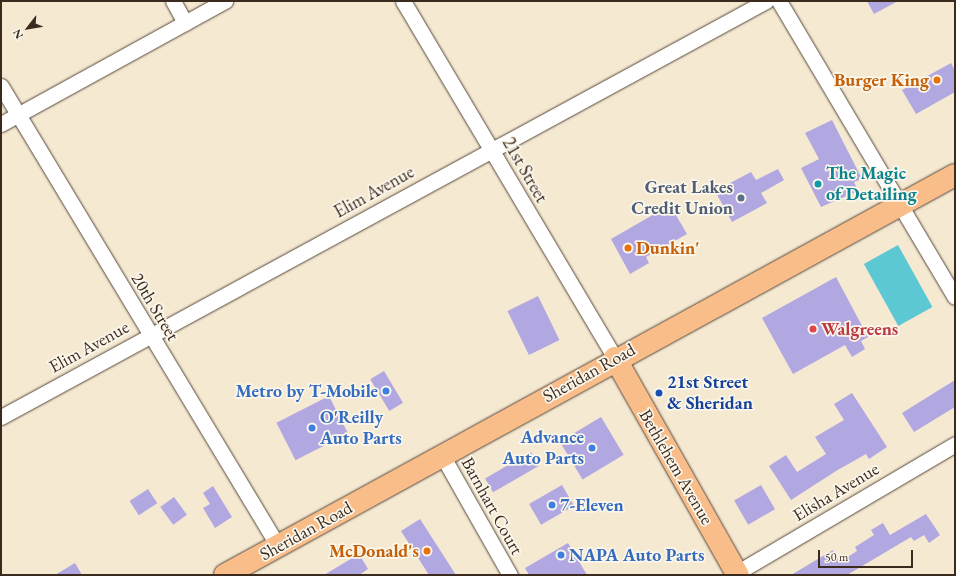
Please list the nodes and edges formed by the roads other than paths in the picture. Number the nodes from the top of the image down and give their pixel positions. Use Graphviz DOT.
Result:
graph roads {
  1 [pos="173,1"];
  2 [pos="225,1"];
  3 [pos="403,1"];
  4 [pos="766,1"];
  5 [pos="779,1"];
  6 [pos="185,23"];
  7 [pos="1,86"];
  8 [pos="18,115"];
  9 [pos="1,124"];
  10 [pos="491,150"];
  11 [pos="955,175"];
  12 [pos="901,205"];
  13 [pos="955,297"];
  14 [pos="149,336"];
  15 [pos="615,358"];
  16 [pos="1,418"];
  17 [pos="955,444"];
  18 [pos="442,455"];
  19 [pos="278,546"];
  20 [pos="736,574"];
  21 [pos="224,575"];
  22 [pos="510,575"];
  1 -- 6 [label="street"];
  2 -- 6 [label="street"];
  3 -- 10 [label="street, 21st Street"];
  4 -- 10 [label="street, Elim Avenue"];
  5 -- 12 [label="street"];
  6 -- 8 [label="street"];
  7 -- 8 [label="street, 20th Street"];
  8 -- 9 [label="street"];
  8 -- 14 [label="street, 20th Street"];
  10 -- 14 [label="street, Elim Avenue"];
  10 -- 15 [label="street, 21st Street"];
  11 -- 12 [label="main road, Sheridan Road"];
  12 -- 13 [label="street"];
  12 -- 15 [label="main road, Sheridan Road"];
  14 -- 16 [label="street, Elim Avenue"];
  14 -- 19 [label="street, 20th Street"];
  15 -- 18 [label="main road, Sheridan Road"];
  15 -- 20 [label="main road, Bethlehem Avenue"];
  17 -- 20 [label="street, Elisha Avenue"];
  18 -- 19 [label="main road, Sheridan Road"];
  18 -- 22 [label="street, Barnhart Court"];
  19 -- 21 [label="main road, Sheridan Road"];
}
